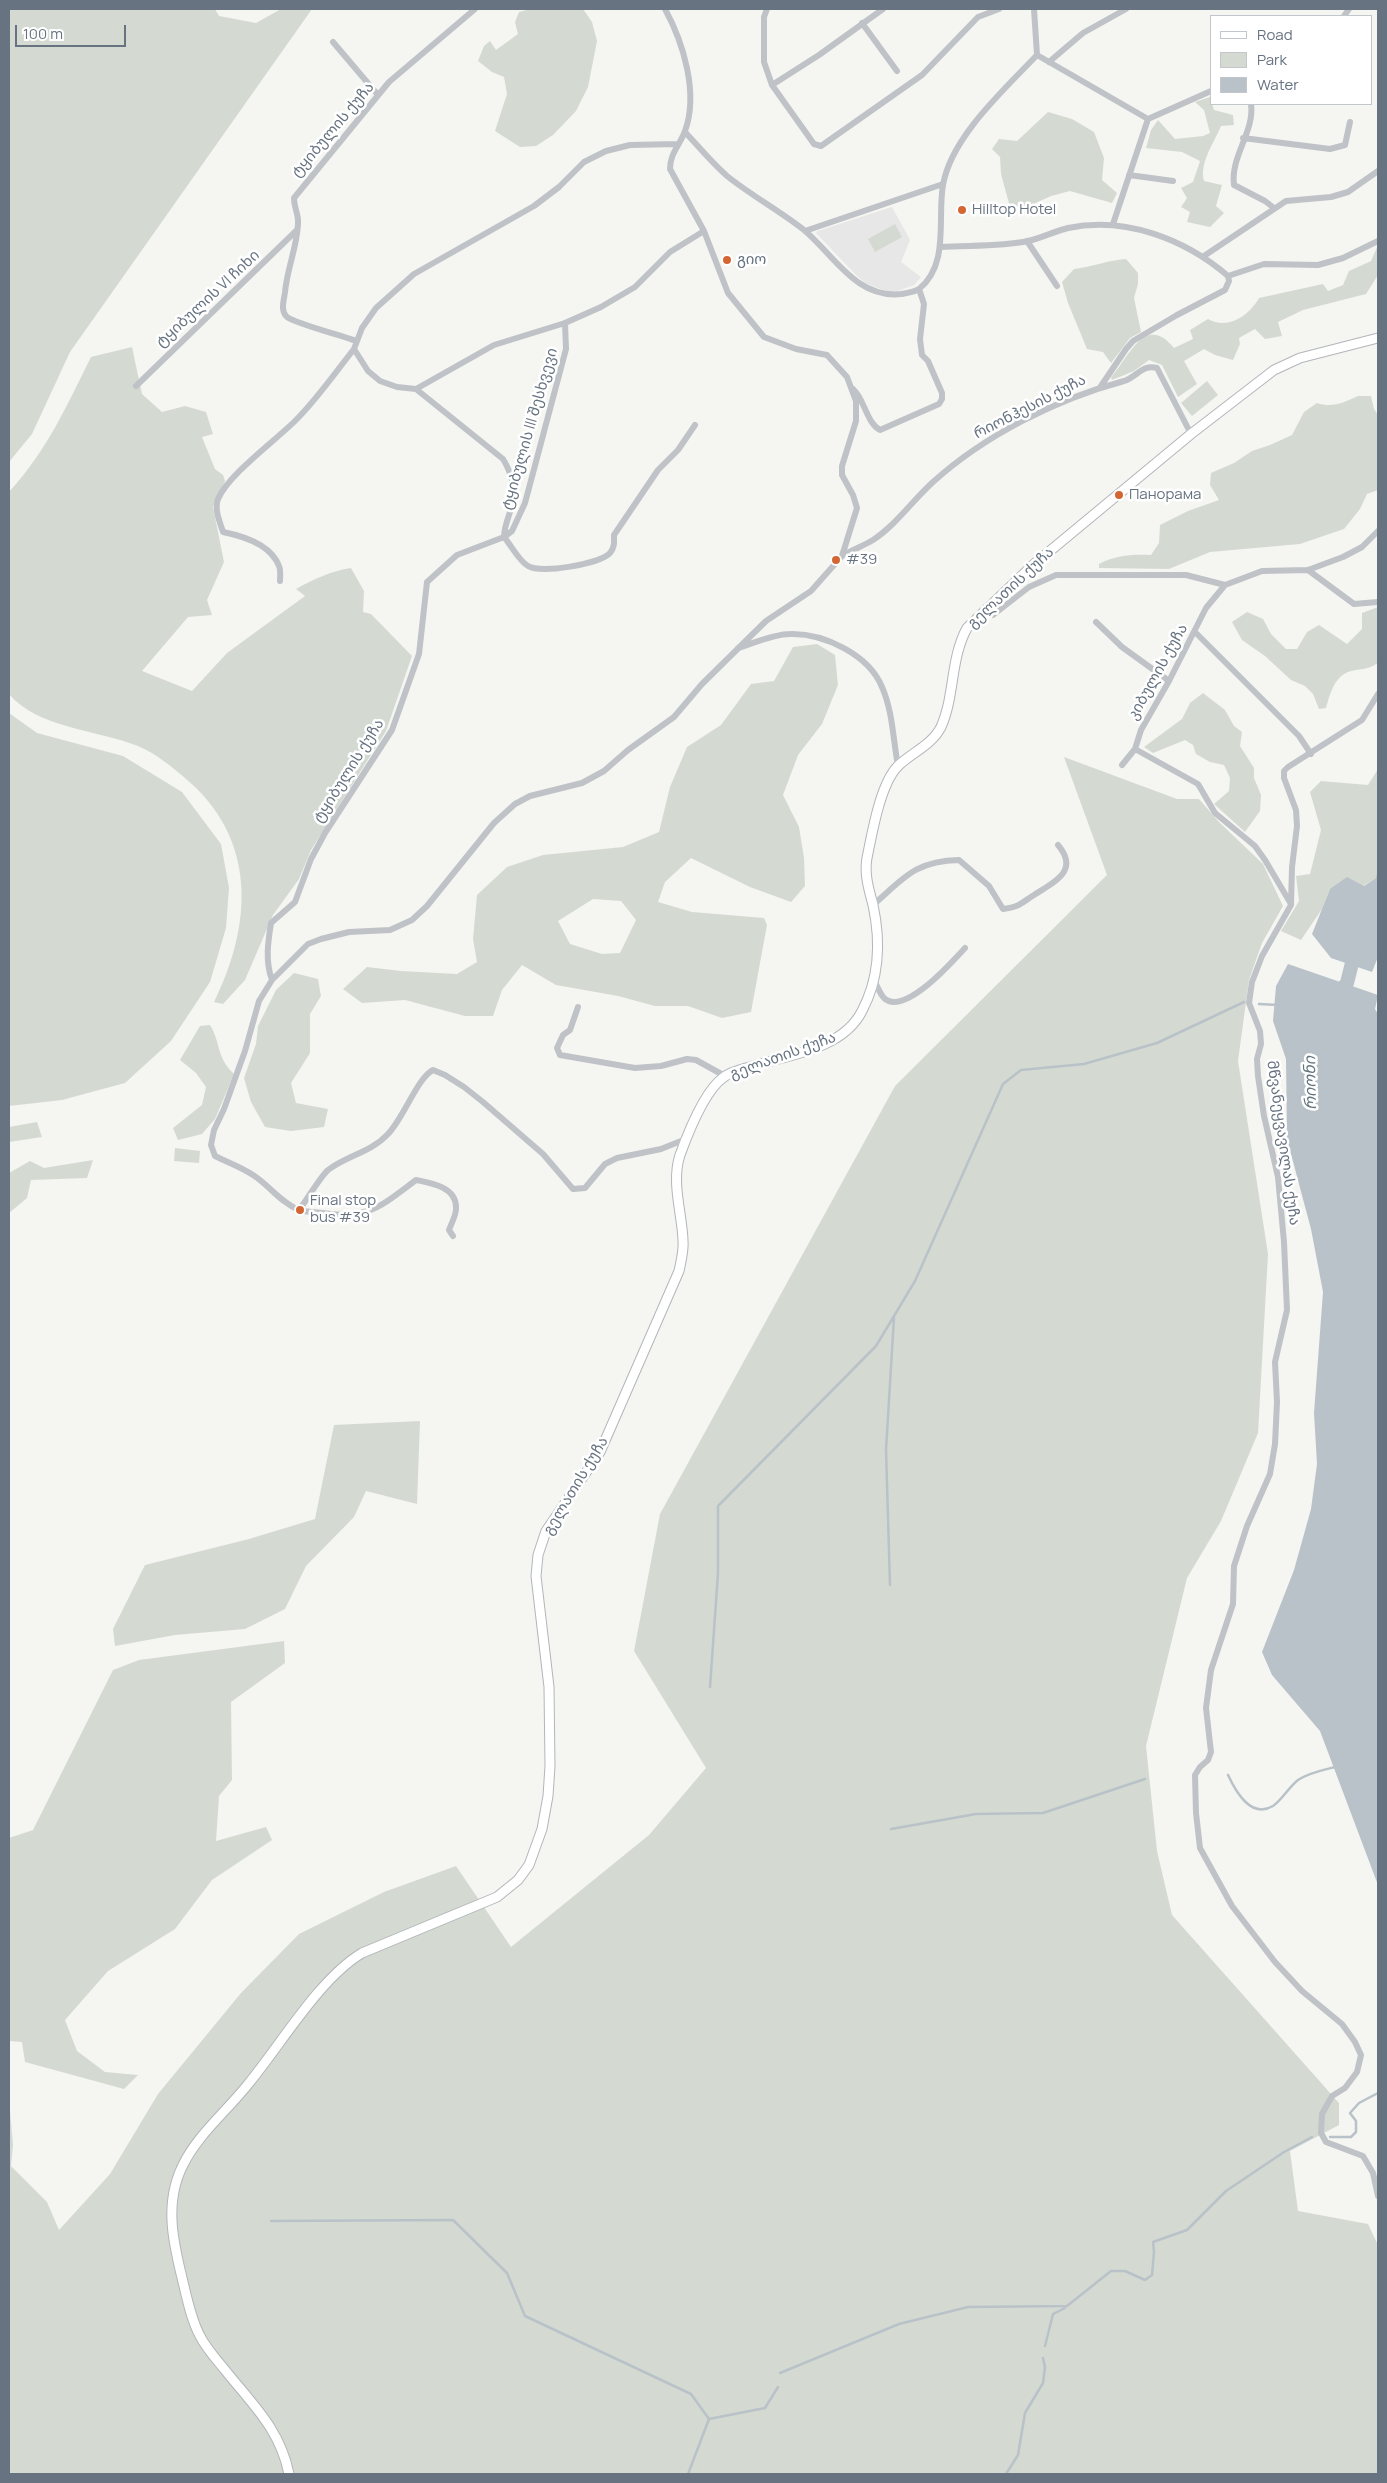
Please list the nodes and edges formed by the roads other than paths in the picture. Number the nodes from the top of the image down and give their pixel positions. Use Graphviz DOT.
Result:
graph roads {
  1 [pos="475,9"];
  2 [pos="665,9"];
  3 [pos="767,9"];
  4 [pos="883,9"];
  5 [pos="998,9"];
  6 [pos="1034,9"];
  7 [pos="1126,9"];
  8 [pos="862,23"];
  9 [pos="333,42"];
  10 [pos="1037,55"];
  11 [pos="1049,62"];
  12 [pos="897,71"];
  13 [pos="772,85"];
  14 [pos="1210,91"];
  15 [pos="378,95"];
  16 [pos="1252,105"];
  17 [pos="1148,119"];
  18 [pos="1350,122"];
  19 [pos="685,132"];
  20 [pos="1243,138"];
  21 [pos="678,144"];
  22 [pos="1378,171"];
  23 [pos="1129,175"];
  24 [pos="1173,180"];
  25 [pos="943,184"];
  26 [pos="1274,208"];
  27 [pos="1113,224"];
  28 [pos="297,230"];
  29 [pos="704,231"];
  30 [pos="805,231"];
  31 [pos="1027,241"];
  32 [pos="1378,241"];
  33 [pos="940,247"];
  34 [pos="1204,256"];
  35 [pos="1228,276"];
  36 [pos="1057,286"];
  37 [pos="919,289"];
  38 [pos="565,323"];
  39 [pos="1378,338"];
  40 [pos="356,341"];
  41 [pos="354,349"];
  42 [pos="136,386"];
  43 [pos="1101,386"];
  44 [pos="416,388"];
  45 [pos="852,388"];
  46 [pos="695,425"];
  47 [pos="1191,434"];
  48 [pos="1378,531"];
  49 [pos="504,537"];
  50 [pos="842,556"];
  51 [pos="1308,570"];
  52 [pos="280,581"];
  53 [pos="1226,585"];
  54 [pos="1378,602"];
  55 [pos="977,617"];
  56 [pos="1096,622"];
  57 [pos="1195,632"];
  58 [pos="737,649"];
  59 [pos="1169,681"];
  60 [pos="1378,694"];
  61 [pos="1135,749"];
  62 [pos="1311,754"];
  63 [pos="1122,764"];
  64 [pos="898,766"];
  65 [pos="1058,845"];
  66 [pos="873,905"];
  67 [pos="1291,905"];
  68 [pos="965,948"];
  69 [pos="272,980"];
  70 [pos="874,981"];
  71 [pos="578,1007"];
  72 [pos="725,1076"];
  73 [pos="686,1139"];
  74 [pos="299,1210"];
  75 [pos="453,1236"];
  76 [pos="1378,2196"];
  77 [pos="289,2474"];
  1 -- 15 [label="street, ტყიბულის ქუჩა"];
  2 -- 19 [label="street"];
  3 -- 13 [label="street"];
  4 -- 8 [label="street"];
  5 -- 13 [label="street"];
  6 -- 10 [label="street"];
  7 -- 11 [label="street"];
  8 -- 12 [label="street"];
  8 -- 13 [label="street"];
  9 -- 15 [label="street"];
  10 -- 11 [label="street"];
  10 -- 25 [label="street"];
  11 -- 17 [label="street"];
  14 -- 17 [label="street"];
  15 -- 28 [label="street, ტყიბულის ქუჩა"];
  16 -- 20 [label="street"];
  17 -- 23 [label="street"];
  18 -- 20 [label="street"];
  19 -- 21 [label="street"];
  19 -- 30 [label="street"];
  20 -- 26 [label="street"];
  21 -- 29 [label="street"];
  21 -- 40 [label="street"];
  22 -- 26 [label="street"];
  23 -- 24 [label="street"];
  23 -- 27 [label="street"];
  25 -- 30 [label="street"];
  25 -- 33 [label="street"];
  26 -- 34 [label="street"];
  27 -- 31 [label="street"];
  27 -- 34 [label="street"];
  28 -- 40 [label="street, ტყიბულის ქუჩა"];
  28 -- 42 [label="street, ტყიბულის VI ჩიხი"];
  29 -- 38 [label="street"];
  29 -- 45 [label="street"];
  30 -- 37 [label="street"];
  31 -- 33 [label="street"];
  31 -- 36 [label="street"];
  32 -- 35 [label="street"];
  33 -- 37 [label="street"];
  34 -- 35 [label="street"];
  35 -- 43 [label="street"];
  37 -- 45 [label="street"];
  38 -- 44 [label="street"];
  38 -- 49 [label="street, ტყიბულის III შესხვევი"];
  39 -- 47 [label="main road, გელათის ქუჩა"];
  40 -- 41 [label="street"];
  41 -- 44 [label="street"];
  41 -- 52 [label="street"];
  43 -- 47 [label="street, რიონჰესის ქუჩა"];
  43 -- 50 [label="street, რიონჰესის ქუჩა"];
  44 -- 49 [label="street"];
  45 -- 50 [label="street"];
  46 -- 49 [label="street"];
  47 -- 55 [label="main road, გელათის ქუჩა"];
  48 -- 51 [label="street, კიბულის ქუჩა"];
  49 -- 69 [label="street, ტყიბულის ქუჩა"];
  50 -- 58 [label="street"];
  51 -- 53 [label="street, კიბულის ქუჩა"];
  51 -- 54 [label="street"];
  53 -- 55 [label="street"];
  53 -- 57 [label="street, კიბულის ქუჩა"];
  55 -- 64 [label="main road, გელათის ქუჩა"];
  56 -- 59 [label="street"];
  57 -- 59 [label="street, კიბულის ქუჩა"];
  57 -- 62 [label="street"];
  58 -- 64 [label="street"];
  58 -- 69 [label="street"];
  59 -- 61 [label="street, კიბულის ქუჩა"];
  60 -- 62 [label="street, მწვანეყვავილას ქუჩა"];
  61 -- 63 [label="street"];
  61 -- 67 [label="street"];
  62 -- 67 [label="street, მწვანეყვავილას ქუჩა"];
  64 -- 66 [label="main road, გელათის ქუჩა"];
  65 -- 66 [label="street"];
  66 -- 70 [label="main road, გელათის ქუჩა"];
  67 -- 76 [label="street, მწვანეყვავილას ქუჩა"];
  68 -- 70 [label="street"];
  69 -- 74 [label="street"];
  70 -- 72 [label="main road, გელათის ქუჩა"];
  71 -- 72 [label="street"];
  72 -- 73 [label="main road, გელათის ქუჩა"];
  73 -- 74 [label="street"];
  73 -- 77 [label="main road, გელათის ქუჩა"];
  74 -- 75 [label="street"];
}
